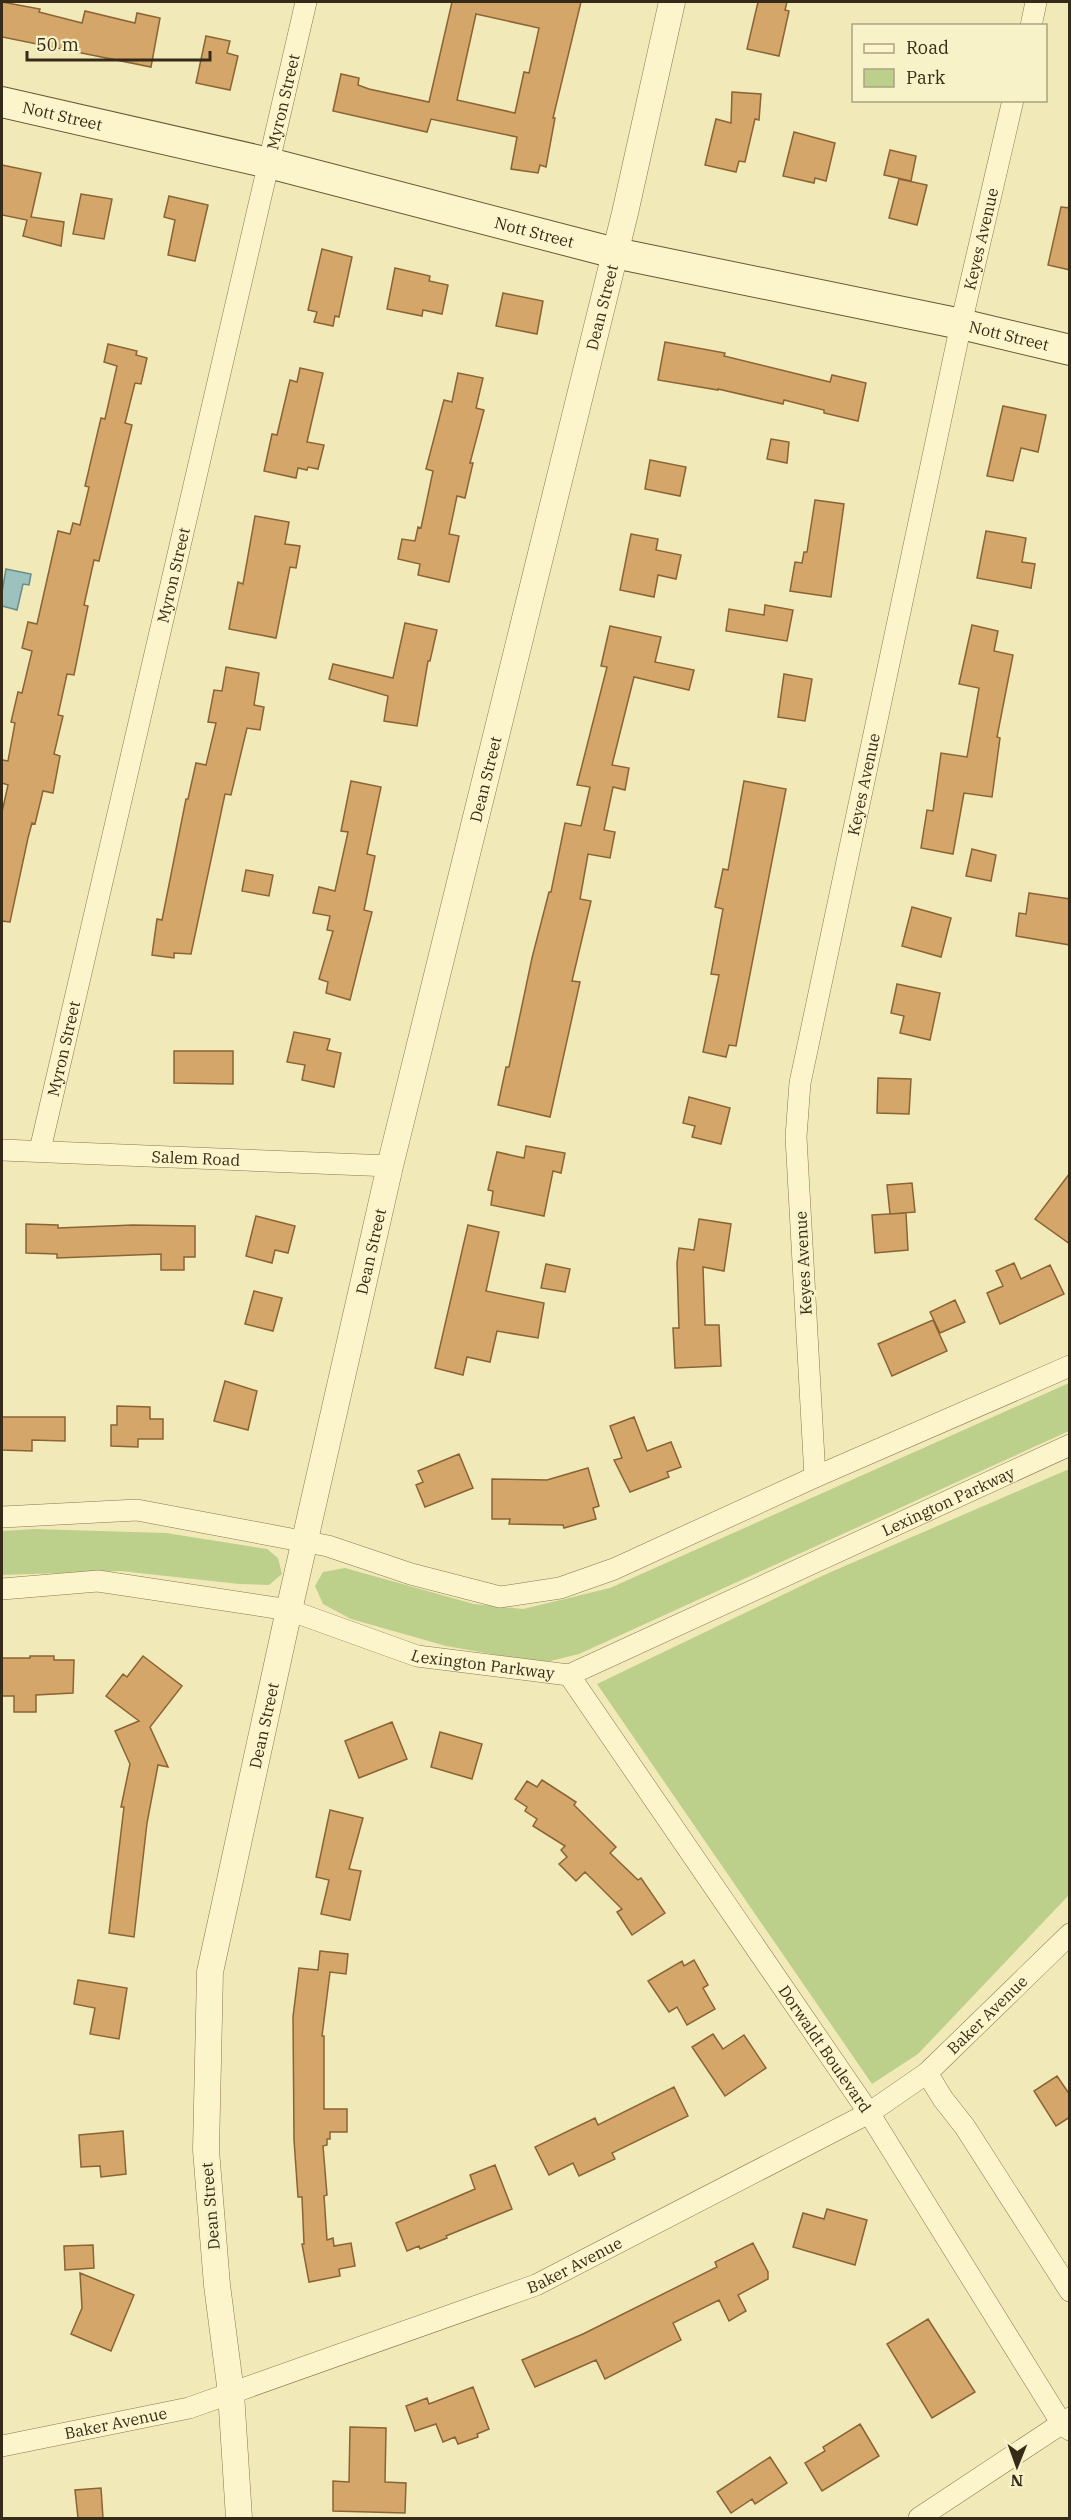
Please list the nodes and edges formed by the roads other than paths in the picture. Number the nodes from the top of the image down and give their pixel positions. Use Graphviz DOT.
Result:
graph roads {
  1 [pos="306,2"];
  2 [pos="672,2"];
  3 [pos="1036,2"];
  4 [pos="1031,24"];
  5 [pos="2,102"];
  6 [pos="1013,102"];
  7 [pos="269,163"];
  8 [pos="615,253"];
  9 [pos="961,324"];
  10 [pos="1070,350"];
  11 [pos="2,1150"];
  12 [pos="40,1150"];
  13 [pos="390,1166"];
  14 [pos="1070,1366"];
  15 [pos="1070,1445"];
  16 [pos="815,1477"];
  17 [pos="2,1517"];
  18 [pos="305,1541"];
  19 [pos="2,1589"];
  20 [pos="289,1610"];
  21 [pos="568,1675"];
  22 [pos="1070,1934"];
  23 [pos="927,2073"];
  24 [pos="868,2113"];
  25 [pos="1070,2291"];
  26 [pos="231,2393"];
  27 [pos="1067,2424"];
  28 [pos="2,2446"];
  29 [pos="239,2518"];
  30 [pos="919,2518"];
  1 -- 7 [label="street, Myron Street"];
  2 -- 8 [label="street, Dean Street"];
  3 -- 4 [label="street"];
  5 -- 7 [label="main road, Nott Street"];
  6 -- 9 [label="street, Keyes Avenue"];
  7 -- 8 [label="main road, Nott Street"];
  7 -- 12 [label="street, Myron Street"];
  8 -- 9 [label="main road, Nott Street"];
  8 -- 13 [label="street, Dean Street"];
  9 -- 10 [label="main road, Nott Street"];
  9 -- 16 [label="street, Keyes Avenue"];
  11 -- 12 [label="street, Salem Road"];
  12 -- 13 [label="street, Salem Road"];
  13 -- 18 [label="street, Dean Street"];
  14 -- 16 [label="street"];
  15 -- 21 [label="street, Lexington Parkway"];
  16 -- 18 [label="street"];
  17 -- 18 [label="street"];
  18 -- 20 [label="street, Dean Street"];
  19 -- 20 [label="street, Lexington Parkway"];
  20 -- 21 [label="street, Lexington Parkway"];
  20 -- 26 [label="street, Dean Street"];
  21 -- 24 [label="street, Dorwaldt Boulevard"];
  22 -- 23 [label="street, Baker Avenue"];
  23 -- 24 [label="street, Baker Avenue"];
  23 -- 25 [label="street"];
  24 -- 26 [label="street, Baker Avenue"];
  24 -- 27 [label="street, Dorwaldt Boulevard"];
  26 -- 28 [label="street, Baker Avenue"];
  26 -- 29 [label="street, Dean Street"];
  27 -- 30 [label="street"];
}
